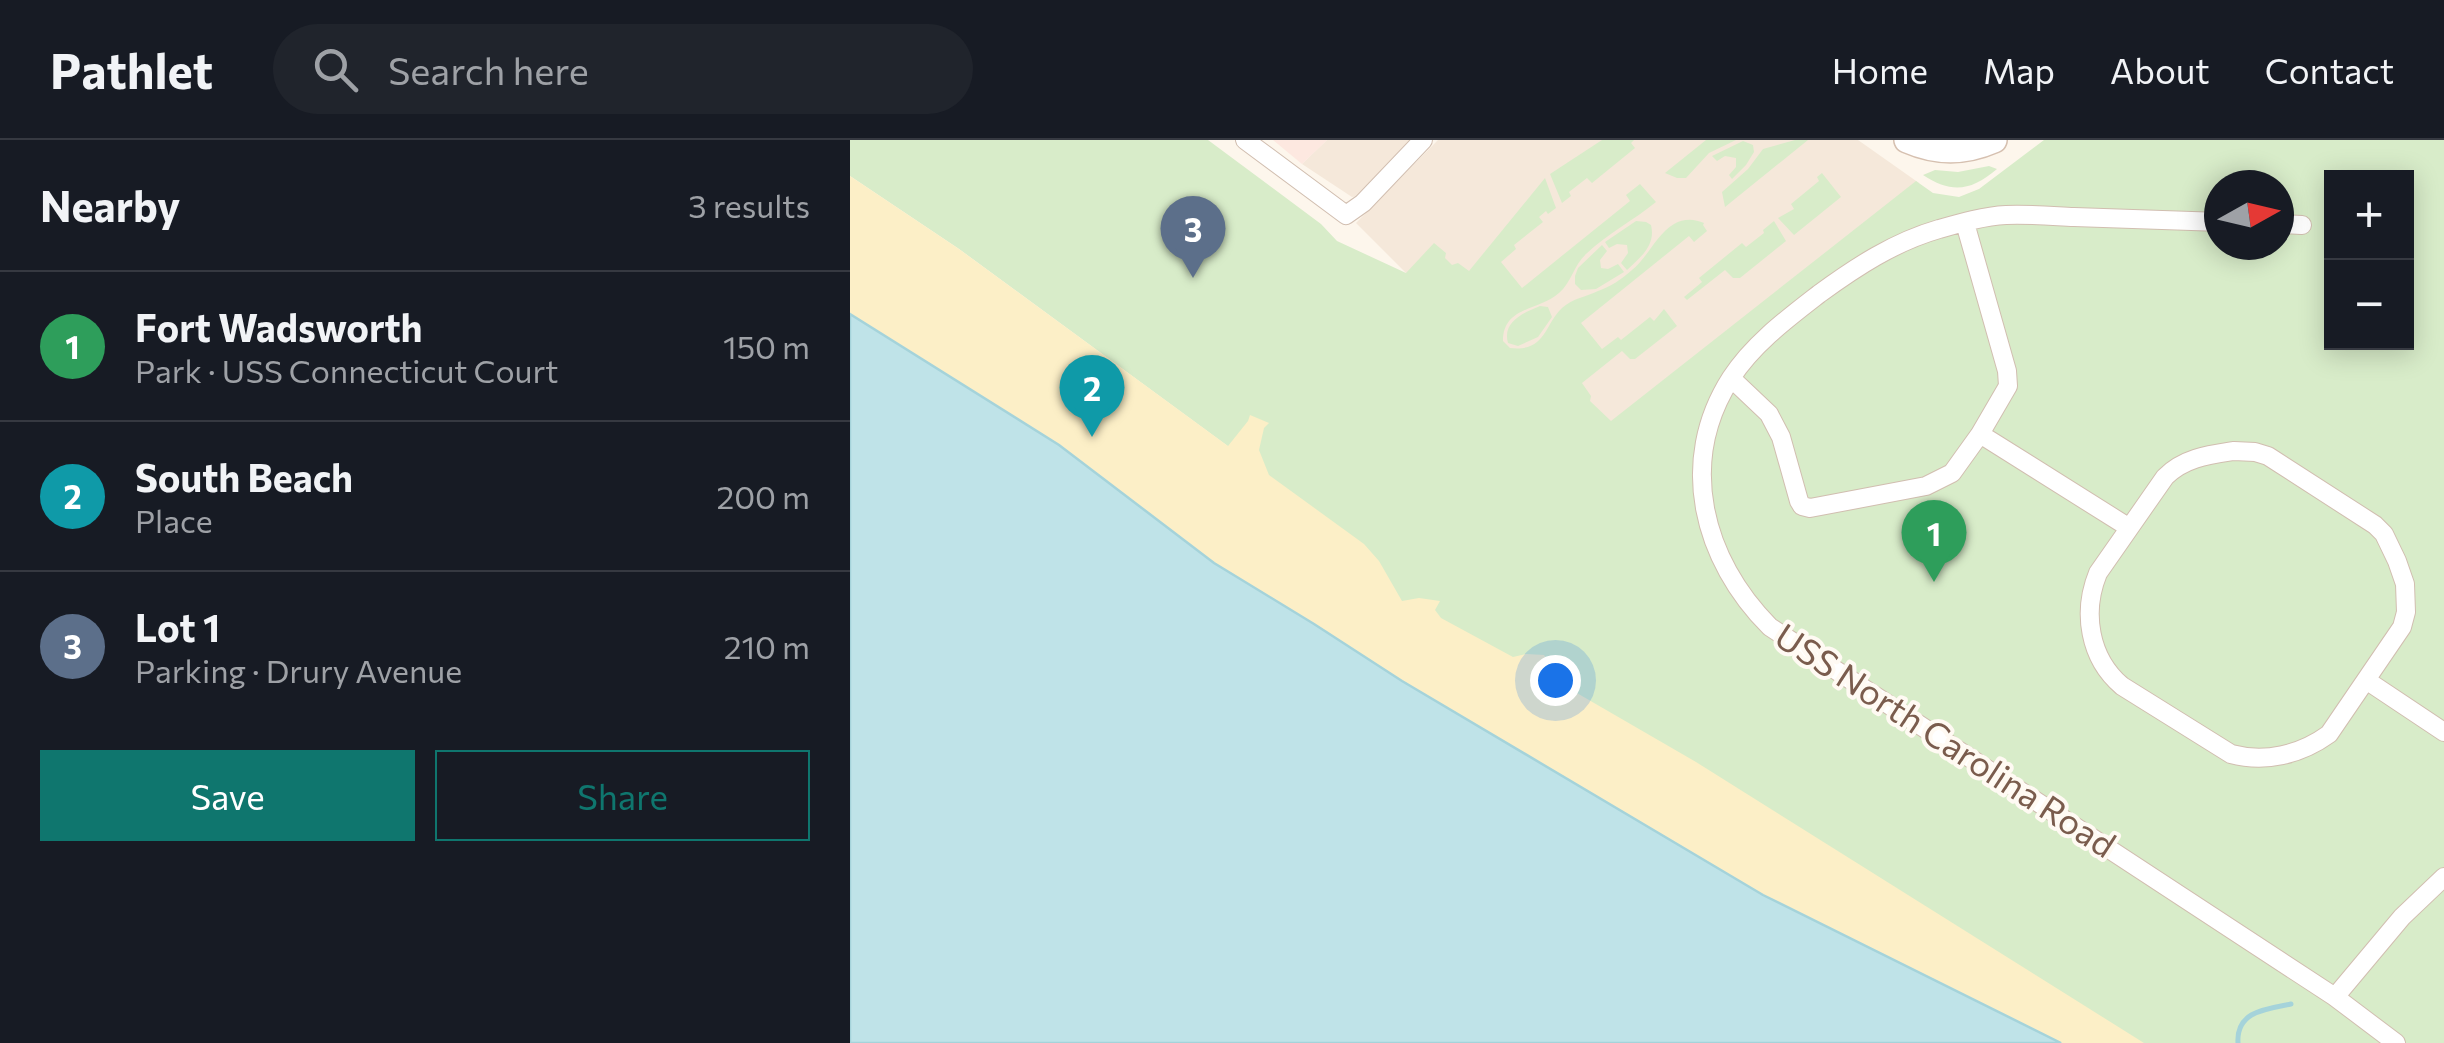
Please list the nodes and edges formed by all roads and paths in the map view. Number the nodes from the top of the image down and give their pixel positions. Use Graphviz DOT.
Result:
graph roads {
  1 [pos="1245,140"];
  2 [pos="1422,140"];
  3 [pos="1907,140"];
  4 [pos="1994,140"];
  5 [pos="2204,222"];
  6 [pos="1965,223"];
  7 [pos="2294,225"];
  8 [pos="2302,225"];
  9 [pos="1731,378"];
  10 [pos="1980,434"];
  11 [pos="2128,526"];
  12 [pos="2366,680"];
  13 [pos="2444,732"];
  14 [pos="2444,877"];
  15 [pos="2335,997"];
  16 [pos="2396,1043"];
  1 -- 2 [label="street"];
  3 -- 4 [label="main road"];
  5 -- 6 [label="street, USS North Carolina Road"];
  6 -- 9 [label="street, USS North Carolina Road"];
  6 -- 10 [label="street"];
  7 -- 8 [label="street"];
  9 -- 10 [label="street"];
  9 -- 15 [label="street, USS North Carolina Road"];
  10 -- 11 [label="street"];
  11 -- 12 [label="street"];
  11 -- 12 [label="street"];
  12 -- 13 [label="street"];
  14 -- 15 [label="street"];
  15 -- 16 [label="street, USS North Carolina Road"];
}
